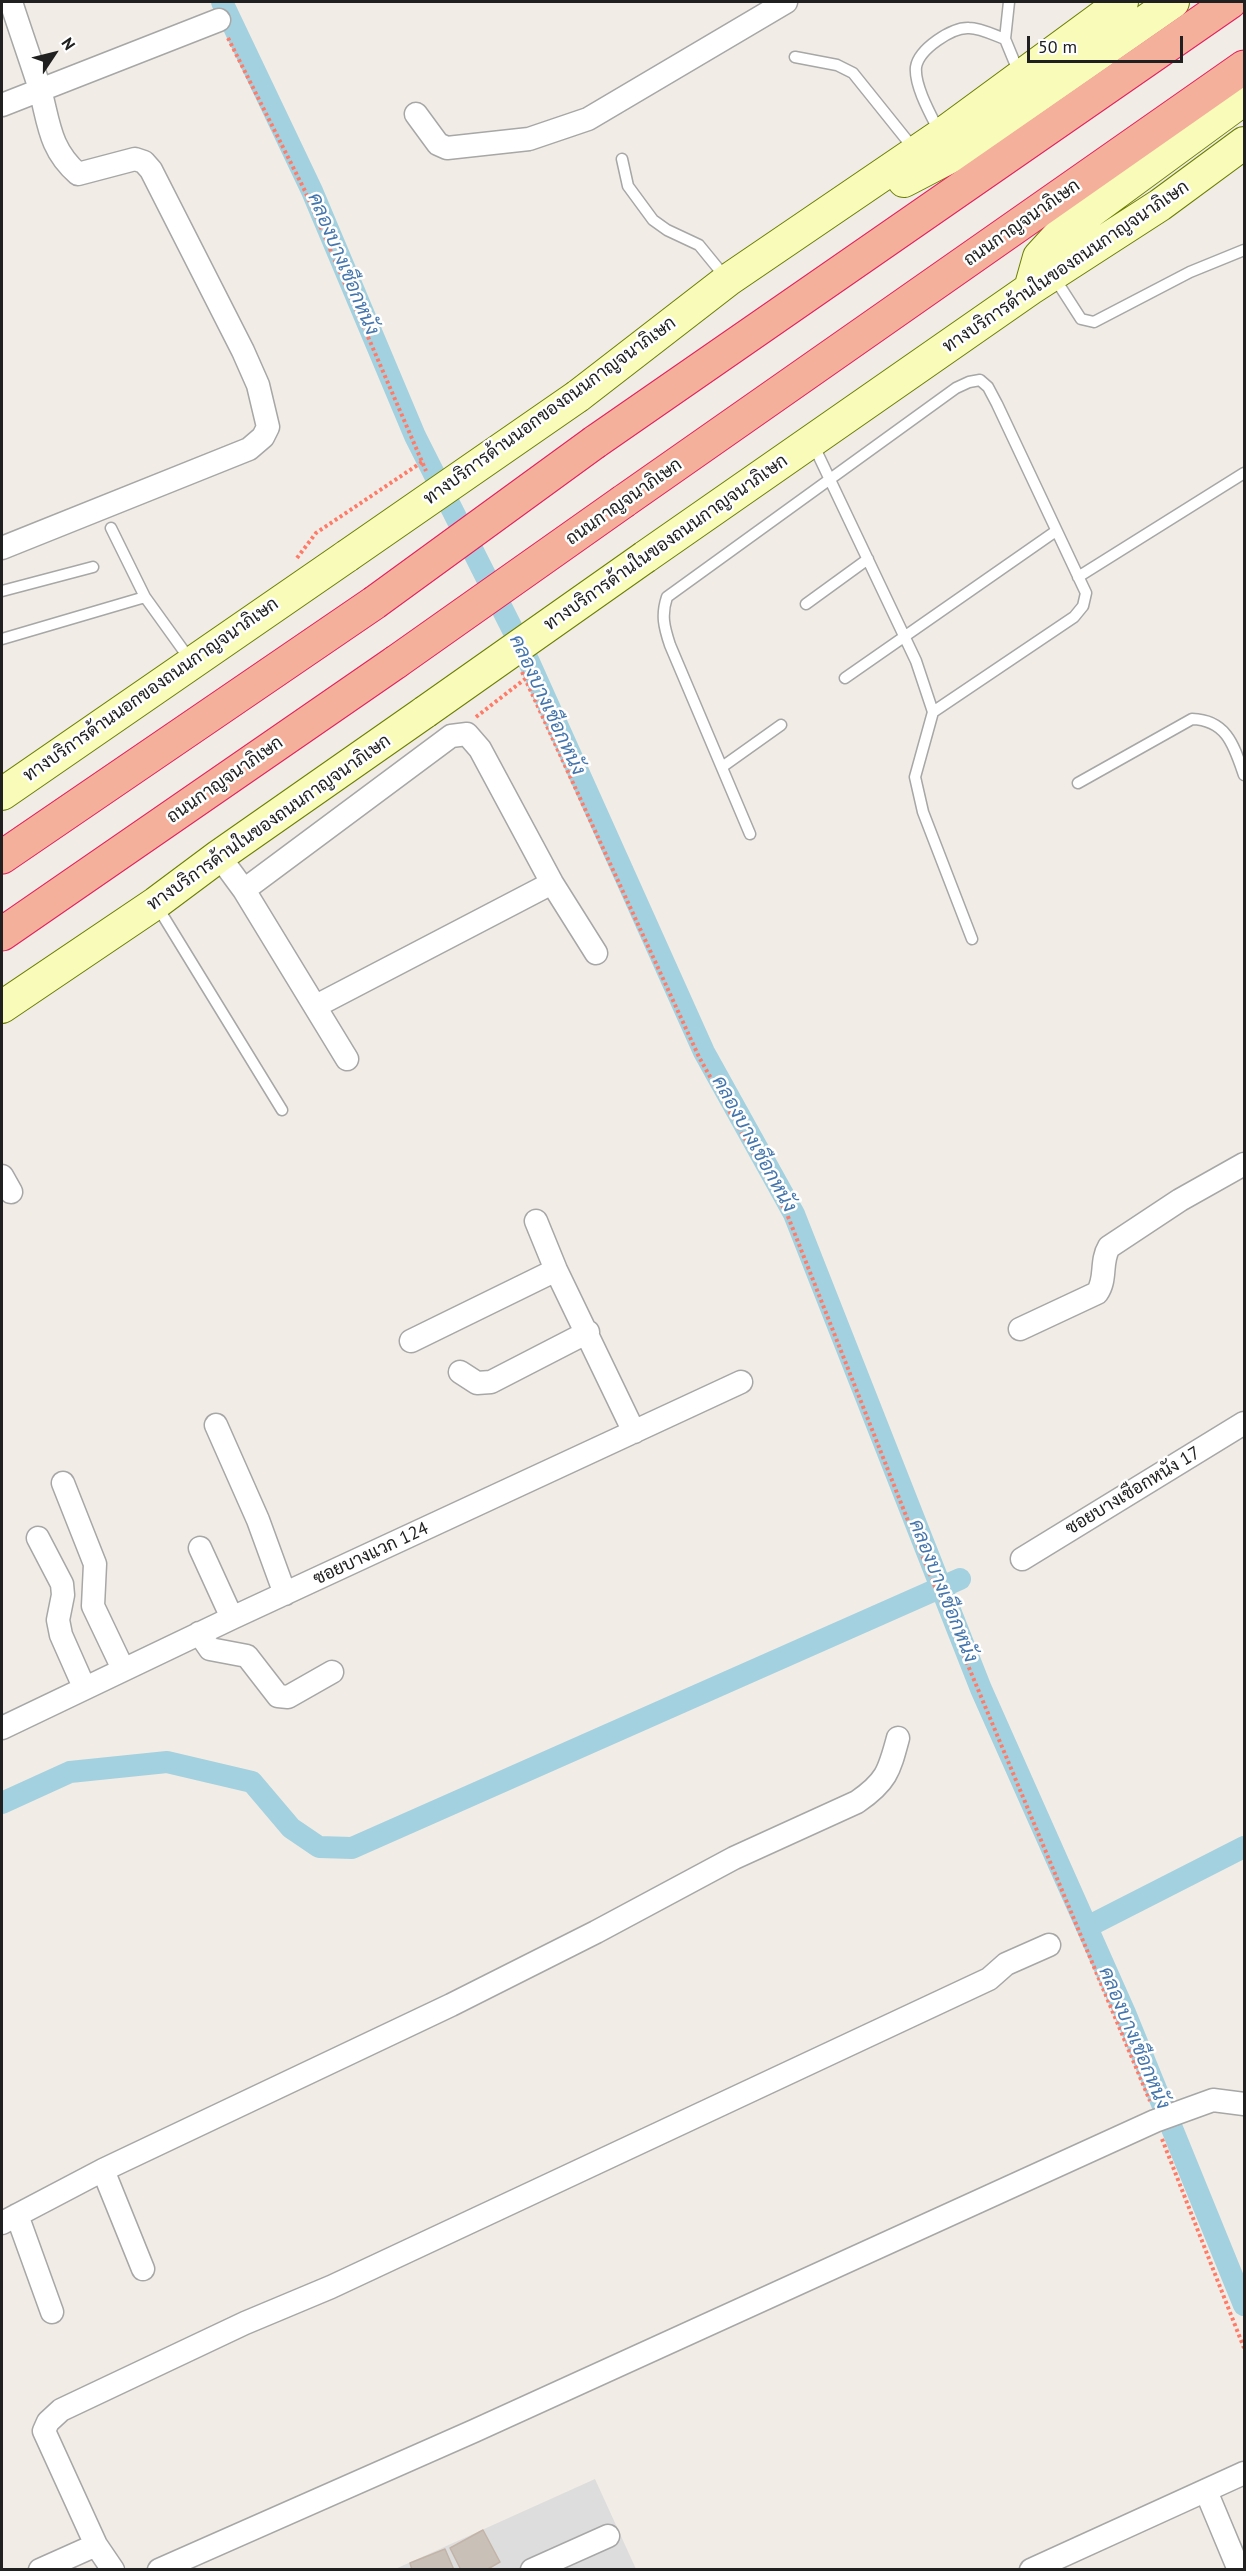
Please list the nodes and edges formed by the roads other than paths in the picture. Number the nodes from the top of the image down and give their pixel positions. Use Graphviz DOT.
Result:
graph roads {
  1 [pos="11,2"];
  2 [pos="786,2"];
  3 [pos="1009,2"];
  4 [pos="1121,2"];
  5 [pos="1173,2"];
  6 [pos="1230,2"];
  7 [pos="219,21"];
  8 [pos="1005,39"];
  9 [pos="795,57"];
  10 [pos="1245,67"];
  11 [pos="1020,77"];
  12 [pos="39,89"];
  13 [pos="1245,99"];
  14 [pos="2,105"];
  15 [pos="416,114"];
  16 [pos="928,143"];
  17 [pos="1245,143"];
  18 [pos="621,159"];
  19 [pos="804,231"];
  20 [pos="1245,250"];
  21 [pos="728,280"];
  22 [pos="1042,282"];
  23 [pos="812,441"];
  24 [pos="1245,473"];
  25 [pos="830,480"];
  26 [pos="111,528"];
  27 [pos="1056,531"];
  28 [pos="2,548"];
  29 [pos="868,559"];
  30 [pos="93,567"];
  31 [pos="1078,577"];
  32 [pos="2,591"];
  33 [pos="144,597"];
  34 [pos="806,604"];
  35 [pos="903,636"];
  36 [pos="2,639"];
  37 [pos="192,662"];
  38 [pos="845,678"];
  39 [pos="933,711"];
  40 [pos="782,725"];
  41 [pos="722,767"];
  42 [pos="1245,775"];
  43 [pos="1078,783"];
  44 [pos="6,787"];
  45 [pos="750,834"];
  46 [pos="219,856"];
  47 [pos="2,857"];
  48 [pos="552,883"];
  49 [pos="244,890"];
  50 [pos="156,903"];
  51 [pos="2,934"];
  52 [pos="972,939"];
  53 [pos="596,953"];
  54 [pos="316,1006"];
  55 [pos="2,1007"];
  56 [pos="346,1059"];
  57 [pos="282,1110"];
  58 [pos="1245,1164"];
  59 [pos="536,1221"];
  60 [pos="555,1270"];
  61 [pos="1020,1329"];
  62 [pos="588,1332"];
  63 [pos="411,1341"];
  64 [pos="460,1372"];
  65 [pos="741,1382"];
  66 [pos="1245,1423"];
  67 [pos="216,1425"];
  68 [pos="634,1432"];
  69 [pos="63,1483"];
  70 [pos="38,1538"];
  71 [pos="200,1548"];
  72 [pos="1022,1559"];
  73 [pos="285,1594"];
  74 [pos="232,1618"];
  75 [pos="199,1633"];
  76 [pos="123,1669"];
  77 [pos="332,1672"];
  78 [pos="84,1687"];
  79 [pos="2,1728"];
  80 [pos="898,1738"];
  81 [pos="1049,1945"];
  82 [pos="1245,2104"];
  83 [pos="103,2170"];
  84 [pos="9,2219"];
  85 [pos="143,2269"];
  86 [pos="52,2312"];
  87 [pos="1245,2473"];
  88 [pos="1206,2491"];
  89 [pos="608,2536"];
  90 [pos="96,2545"];
  91 [pos="563,2563"];
  92 [pos="40,2570"];
  93 [pos="113,2570"];
  94 [pos="159,2570"];
  95 [pos="532,2570"];
  96 [pos="1031,2570"];
  97 [pos="1239,2570"];
  1 -- 12 [label="street"];
  2 -- 15 [label="street"];
  3 -- 8 [label="lane"];
  4 -- 11 [label="main road, ทางบริการด้านนอกของถนนกาญจนาภิเษก"];
  5 -- 19 [label="main road"];
  6 -- 47 [label="highway, bridge"];
  7 -- 12 [label="street"];
  8 -- 11 [label="lane"];
  8 -- 16 [label="lane"];
  9 -- 16 [label="lane"];
  10 -- 51 [label="highway, ถนนกาญจนาภิเษก, bridge"];
  11 -- 16 [label="main road, ทางบริการด้านนอกของถนนกาญจนาภิเษก"];
  12 -- 14 [label="street"];
  12 -- 28 [label="street"];
  13 -- 22 [label="main road"];
  16 -- 19 [label="main road, ทางบริการด้านนอกของถนนกาญจนาภิเษก"];
  17 -- 22 [label="main road, ทางบริการด้านในของถนนกาญจนาภิเษก"];
  18 -- 21 [label="lane"];
  19 -- 21 [label="main road, ทางบริการด้านนอกของถนนกาญจนาภิเษก"];
  20 -- 22 [label="lane"];
  21 -- 37 [label="main road, ทางบริการด้านนอกของถนนกาญจนาภิเษก, bridge"];
  22 -- 23 [label="main road, ทางบริการด้านในของถนนกาญจนาภิเษก"];
  23 -- 25 [label="lane"];
  23 -- 46 [label="main road, ทางบริการด้านในของถนนกาญจนาภิเษก, bridge"];
  24 -- 31 [label="lane"];
  25 -- 27 [label="lane"];
  25 -- 29 [label="lane"];
  25 -- 41 [label="lane"];
  26 -- 33 [label="lane"];
  27 -- 31 [label="lane"];
  27 -- 35 [label="lane"];
  29 -- 34 [label="lane"];
  29 -- 35 [label="lane"];
  30 -- 32 [label="lane"];
  31 -- 39 [label="lane"];
  33 -- 36 [label="lane"];
  33 -- 37 [label="lane"];
  35 -- 38 [label="lane"];
  35 -- 39 [label="lane"];
  37 -- 44 [label="main road, ทางบริการด้านนอกของถนนกาญจนาภิเษก"];
  39 -- 52 [label="lane"];
  40 -- 41 [label="lane"];
  41 -- 45 [label="lane"];
  42 -- 43 [label="lane"];
  46 -- 49 [label="street"];
  46 -- 50 [label="main road, ทางบริการด้านในของถนนกาญจนาภิเษก"];
  48 -- 49 [label="street"];
  48 -- 53 [label="street"];
  48 -- 54 [label="street"];
  49 -- 54 [label="street"];
  50 -- 55 [label="main road, ทางบริการด้านในของถนนกาญจนาภิเษก"];
  50 -- 57 [label="lane"];
  54 -- 56 [label="street"];
  58 -- 61 [label="street"];
  59 -- 60 [label="street"];
  60 -- 62 [label="street"];
  60 -- 63 [label="street"];
  62 -- 64 [label="street"];
  62 -- 68 [label="street"];
  65 -- 68 [label="street, ซอยบางแวก 124"];
  66 -- 72 [label="street, ซอยบางเชือกหนัง 17"];
  67 -- 73 [label="street"];
  68 -- 73 [label="street, ซอยบางแวก 124"];
  69 -- 76 [label="street"];
  70 -- 78 [label="street"];
  71 -- 74 [label="street"];
  73 -- 74 [label="street, ซอยบางแวก 124"];
  74 -- 75 [label="street, ซอยบางแวก 124"];
  75 -- 76 [label="street, ซอยบางแวก 124"];
  75 -- 77 [label="street"];
  76 -- 78 [label="street, ซอยบางแวก 124"];
  78 -- 79 [label="street, ซอยบางแวก 124"];
  80 -- 83 [label="street"];
  81 -- 90 [label="street"];
  82 -- 94 [label="street"];
  83 -- 84 [label="street"];
  83 -- 85 [label="street"];
  84 -- 86 [label="street"];
  87 -- 88 [label="street"];
  88 -- 96 [label="street"];
  88 -- 97 [label="street"];
  89 -- 91 [label="street"];
  90 -- 92 [label="street"];
  90 -- 93 [label="street"];
  91 -- 95 [label="street"];
}
